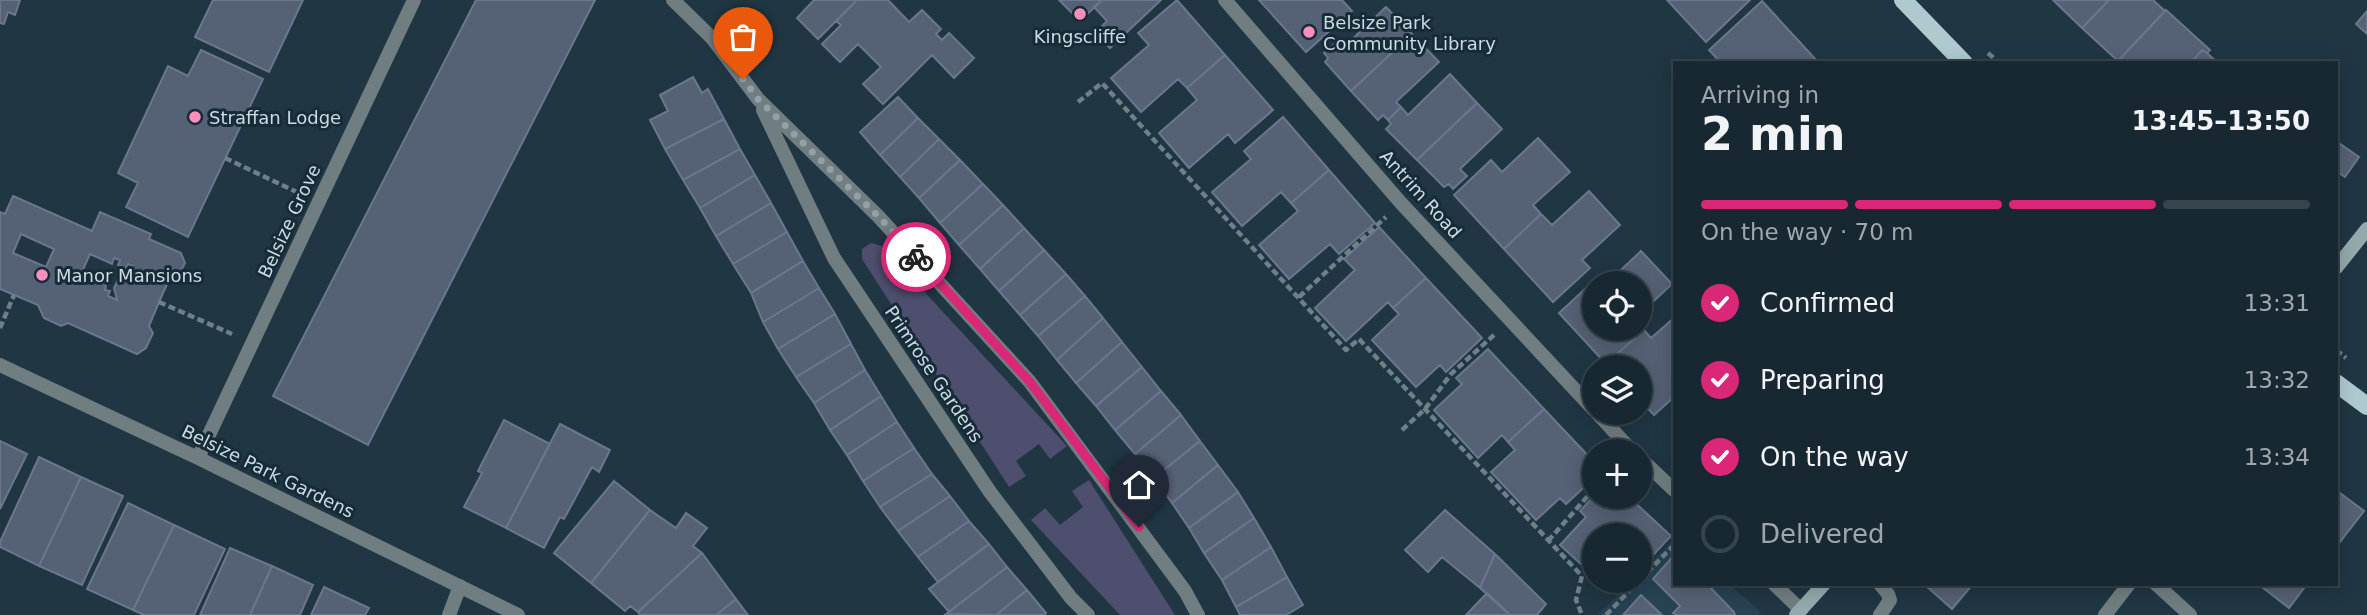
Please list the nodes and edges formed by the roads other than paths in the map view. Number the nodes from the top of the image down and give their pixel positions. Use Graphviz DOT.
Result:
graph roads {
  1 [pos="414,0"];
  2 [pos="673,0"];
  3 [pos="1225,0"];
  4 [pos="1903,0"];
  5 [pos="1962,61"];
  6 [pos="758,99"];
  7 [pos="2367,229"];
  8 [pos="2338,265"];
  9 [pos="0,365"];
  10 [pos="2338,384"];
  11 [pos="1582,396"];
  12 [pos="2367,406"];
  13 [pos="1609,425"];
  14 [pos="1621,439"];
  15 [pos="198,458"];
  16 [pos="1652,469"];
  17 [pos="1673,489"];
  18 [pos="460,586"];
  19 [pos="1776,586"];
  20 [pos="1822,586"];
  21 [pos="1882,586"];
  22 [pos="2127,586"];
  23 [pos="2158,586"];
  24 [pos="1799,612"];
  25 [pos="449,615"];
  26 [pos="519,615"];
  27 [pos="1088,615"];
  28 [pos="1198,615"];
  29 [pos="1880,615"];
  30 [pos="2105,615"];
  31 [pos="2190,615"];
  1 -- 15 [label="street, Belsize Grove"];
  2 -- 6 [label="street, Primrose Gardens"];
  3 -- 11 [label="street, Antrim Road"];
  4 -- 5 [label="main road"];
  6 -- 27 [label="street, Primrose Gardens"];
  6 -- 28 [label="street, Primrose Gardens"];
  7 -- 8 [label="street"];
  9 -- 15 [label="street, Belsize Park Gardens"];
  10 -- 12 [label="main road"];
  13 -- 14 [label="street, Antrim Road"];
  15 -- 18 [label="street, Belsize Park Gardens"];
  16 -- 17 [label="street"];
  18 -- 25 [label="street"];
  18 -- 26 [label="street, Belsize Park Gardens"];
  19 -- 24 [label="street"];
  20 -- 24 [label="street"];
  21 -- 29 [label="street"];
  22 -- 30 [label="street"];
  23 -- 31 [label="street"];
}
